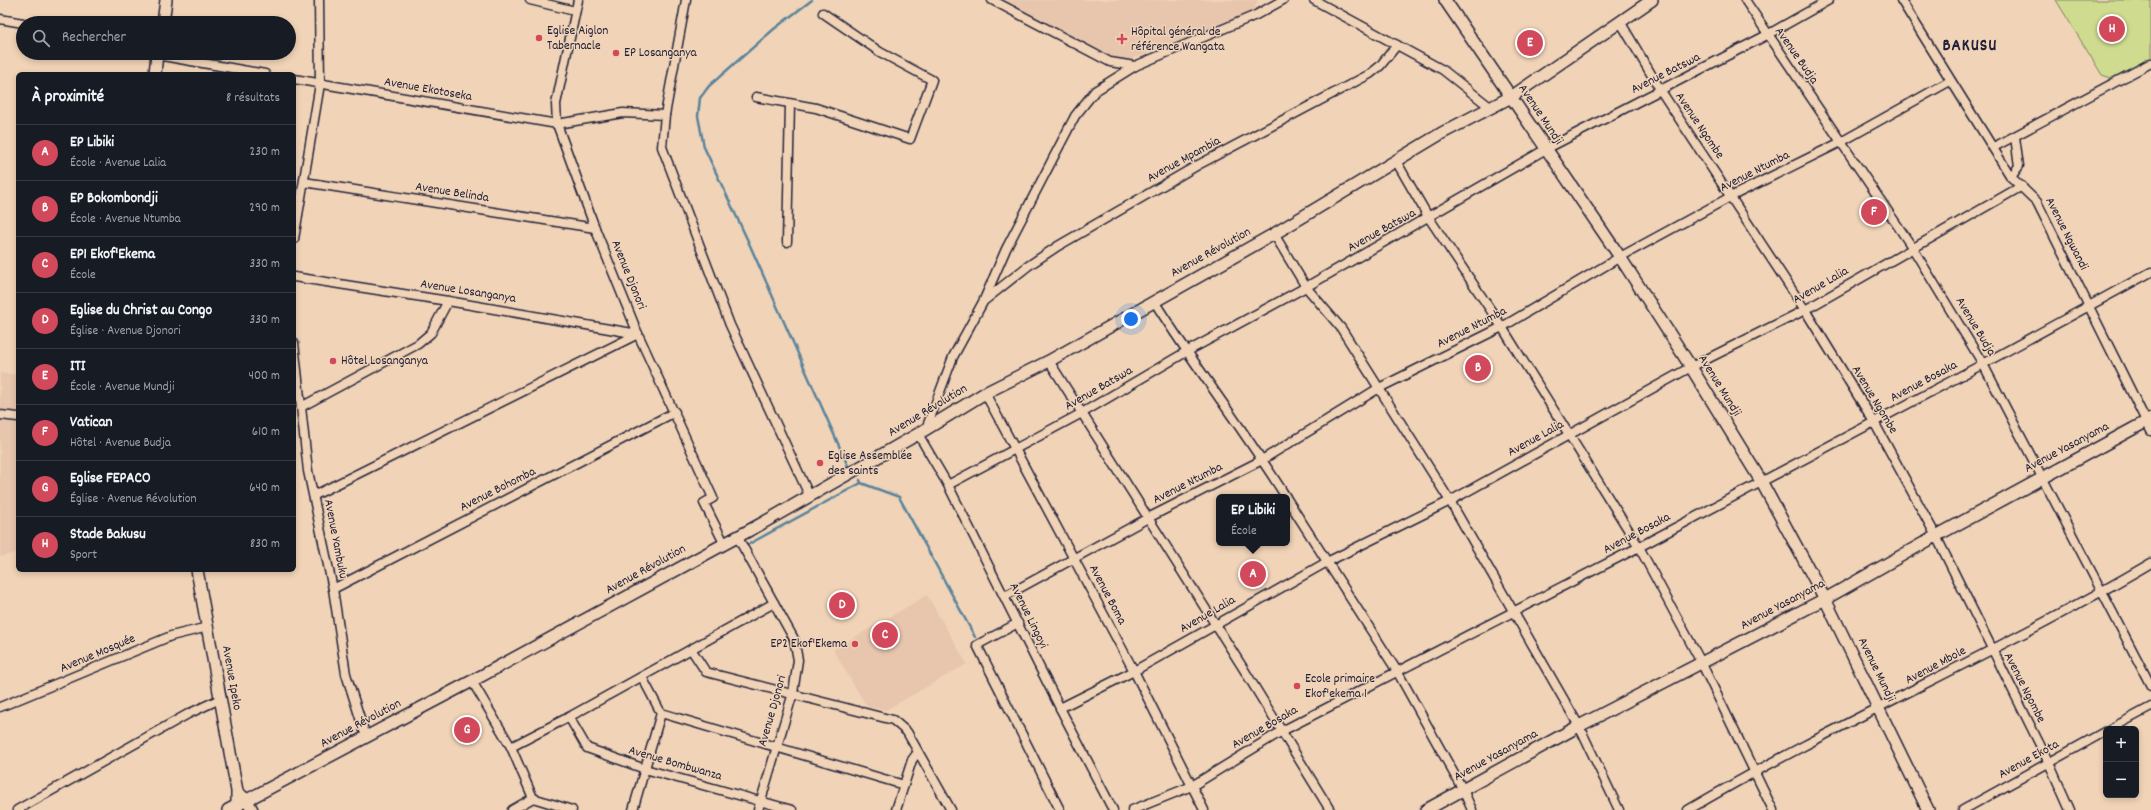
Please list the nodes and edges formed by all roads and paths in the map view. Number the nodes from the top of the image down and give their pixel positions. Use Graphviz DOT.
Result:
graph roads {
  1 [pos="166,0"];
  2 [pos="319,0"];
  3 [pos="530,0"];
  4 [pos="578,0"];
  5 [pos="686,0"];
  6 [pos="992,0"];
  7 [pos="1283,0"];
  8 [pos="1314,0"];
  9 [pos="1445,0"];
  10 [pos="1652,0"];
  11 [pos="1744,0"];
  12 [pos="1829,0"];
  13 [pos="1901,0"];
  14 [pos="575,11"];
  15 [pos="823,13"];
  16 [pos="164,16"];
  17 [pos="0,19"];
  18 [pos="16,22"];
  19 [pos="1621,23"];
  20 [pos="1768,35"];
  21 [pos="1397,45"];
  22 [pos="156,60"];
  23 [pos="189,60"];
  24 [pos="2151,63"];
  25 [pos="1135,66"];
  26 [pos="154,72"];
  27 [pos="254,72"];
  28 [pos="296,79"];
  29 [pos="1950,81"];
  30 [pos="320,84"];
  31 [pos="1661,90"];
  32 [pos="756,97"];
  33 [pos="1511,97"];
  34 [pos="790,104"];
  35 [pos="1490,107"];
  36 [pos="665,115"];
  37 [pos="557,124"];
  38 [pos="2015,137"];
  39 [pos="1841,142"];
  40 [pos="1994,147"];
  41 [pos="1546,149"];
  42 [pos="1396,161"];
  43 [pos="2011,177"];
  44 [pos="304,182"];
  45 [pos="2022,186"];
  46 [pos="1732,196"];
  47 [pos="1429,218"];
  48 [pos="296,228"];
  49 [pos="595,228"];
  50 [pos="1274,234"];
  51 [pos="787,242"];
  52 [pos="1912,247"];
  53 [pos="1620,257"];
  54 [pos="2151,272"];
  55 [pos="296,277"];
  56 [pos="1306,287"];
  57 [pos="448,300"];
  58 [pos="1154,301"];
  59 [pos="983,302"];
  60 [pos="2088,306"];
  61 [pos="1805,310"];
  62 [pos="1502,327"];
  63 [pos="638,334"];
  64 [pos="1186,352"];
  65 [pos="296,361"];
  66 [pos="1049,361"];
  67 [pos="1983,364"];
  68 [pos="1691,367"];
  69 [pos="1379,388"];
  70 [pos="985,393"];
  71 [pos="301,407"];
  72 [pos="675,412"];
  73 [pos="1082,413"];
  74 [pos="0,415"];
  75 [pos="16,417"];
  76 [pos="1874,422"];
  77 [pos="2149,424"];
  78 [pos="922,432"];
  79 [pos="1569,434"];
  80 [pos="1015,448"];
  81 [pos="1262,460"];
  82 [pos="2043,477"];
  83 [pos="1761,481"];
  84 [pos="948,485"];
  85 [pos="1283,494"];
  86 [pos="315,495"];
  87 [pos="810,497"];
  88 [pos="1450,501"];
  89 [pos="1290,504"];
  90 [pos="1148,518"];
  91 [pos="737,536"];
  92 [pos="1936,536"];
  93 [pos="724,543"];
  94 [pos="1639,547"];
  95 [pos="1075,560"];
  96 [pos="1327,562"];
  97 [pos="2151,563"];
  98 [pos="196,572"];
  99 [pos="333,589"];
  100 [pos="2102,592"];
  101 [pos="1005,596"];
  102 [pos="1825,599"];
  103 [pos="774,603"];
  104 [pos="1513,611"];
  105 [pos="1018,623"];
  106 [pos="1215,624"];
  107 [pos="208,627"];
  108 [pos="691,649"];
  109 [pos="1991,650"];
  110 [pos="1702,664"];
  111 [pos="1134,671"];
  112 [pos="1397,671"];
  113 [pos="642,677"];
  114 [pos="472,681"];
  115 [pos="2151,686"];
  116 [pos="793,693"];
  117 [pos="220,699"];
  118 [pos="0,707"];
  119 [pos="2151,707"];
  120 [pos="1060,708"];
  121 [pos="1880,709"];
  122 [pos="661,713"];
  123 [pos="569,717"];
  124 [pos="1579,726"];
  125 [pos="2116,726"];
  126 [pos="1282,731"];
  127 [pos="2103,733"];
  128 [pos="366,737"];
  129 [pos="511,747"];
  130 [pos="776,748"];
  131 [pos="918,752"];
  132 [pos="2049,763"];
  133 [pos="645,769"];
  134 [pos="1754,772"];
  135 [pos="904,785"];
  136 [pos="1192,786"];
  137 [pos="1463,790"];
  138 [pos="237,791"];
  139 [pos="533,798"];
  140 [pos="246,800"];
  141 [pos="761,801"];
  142 [pos="234,809"];
  143 [pos="17,810"];
  144 [pos="252,810"];
  145 [pos="512,810"];
  146 [pos="572,810"];
  147 [pos="633,810"];
  148 [pos="758,810"];
  149 [pos="792,810"];
  150 [pos="896,810"];
  151 [pos="951,810"];
  152 [pos="1060,810"];
  153 [pos="1113,810"];
  154 [pos="1132,810"];
  155 [pos="1204,810"];
  156 [pos="1330,810"];
  157 [pos="1426,810"];
  158 [pos="1472,810"];
  159 [pos="1619,810"];
  160 [pos="1688,810"];
  161 [pos="1773,810"];
  162 [pos="1928,810"];
  163 [pos="1963,810"];
  164 [pos="2070,810"];
  1 -- 16 [label="street"];
  2 -- 30 [label="street"];
  3 -- 14 [label="street"];
  4 -- 14 [label="street, Avenue Djonori"];
  5 -- 36 [label="street"];
  6 -- 25 [label="street"];
  7 -- 25 [label="street"];
  8 -- 21 [label="street"];
  9 -- 33 [label="street, Avenue Mundji"];
  10 -- 19 [label="street, Avenue Révolution"];
  11 -- 20 [label="street, Avenue Budja"];
  12 -- 20 [label="street, Avenue Batswa"];
  13 -- 29 [label="street, Avenue Ngwandi"];
  14 -- 37 [label="street, Avenue Djonori"];
  15 -- 34 [label="street"];
  17 -- 18 [label="street"];
  19 -- 31 [label="street, Avenue Ngombe"];
  19 -- 33 [label="street, Avenue Révolution"];
  20 -- 31 [label="street, Avenue Batswa"];
  20 -- 39 [label="street, Avenue Budja"];
  21 -- 35 [label="street"];
  21 -- 59 [label="street, Avenue Mpambia"];
  22 -- 26 [label="street"];
  23 -- 27 [label="street"];
  24 -- 38 [label="street"];
  25 -- 59 [label="street"];
  28 -- 30 [label="street, Avenue Ekotoseka"];
  29 -- 39 [label="street, Avenue Ntumba"];
  29 -- 40 [label="street, Avenue Ngwandi"];
  30 -- 37 [label="street, Avenue Ekotoseka"];
  30 -- 44 [label="street"];
  31 -- 41 [label="street, Avenue Batswa"];
  31 -- 46 [label="street, Avenue Ngombe"];
  32 -- 34 [label="street"];
  33 -- 35 [label="street, Avenue Révolution"];
  33 -- 41 [label="street, Avenue Mundji"];
  34 -- 51 [label="street"];
  35 -- 42 [label="street, Avenue Révolution"];
  36 -- 37 [label="street, Avenue Ekotoseka"];
  36 -- 87 [label="street"];
  37 -- 49 [label="street, Avenue Djonori"];
  38 -- 40 [label="street"];
  38 -- 43 [label="street"];
  39 -- 46 [label="street, Avenue Ntumba"];
  39 -- 52 [label="street, Avenue Budja"];
  40 -- 43 [label="street, Avenue Ngwandi"];
  41 -- 47 [label="street, Avenue Batswa"];
  41 -- 53 [label="street, Avenue Mundji"];
  42 -- 47 [label="street"];
  42 -- 50 [label="street, Avenue Révolution"];
  43 -- 45 [label="street, Avenue Ngwandi"];
  44 -- 48 [label="street"];
  44 -- 49 [label="street, Avenue Belinda"];
  45 -- 52 [label="street, Avenue Lalia"];
  45 -- 60 [label="street, Avenue Ngwandi"];
  46 -- 53 [label="street, Avenue Ntumba"];
  46 -- 61 [label="street, Avenue Ngombe"];
  47 -- 56 [label="street, Avenue Batswa"];
  47 -- 62 [label="street"];
  49 -- 63 [label="street, Avenue Djonori"];
  50 -- 56 [label="street"];
  50 -- 58 [label="street, Avenue Révolution"];
  52 -- 61 [label="street, Avenue Lalia"];
  52 -- 67 [label="street, Avenue Budja"];
  53 -- 62 [label="street, Avenue Ntumba"];
  53 -- 68 [label="street, Avenue Mundji"];
  54 -- 60 [label="street, Avenue Bosaka"];
  55 -- 57 [label="street, Avenue Losanganya"];
  56 -- 64 [label="street, Avenue Batswa"];
  56 -- 69 [label="street"];
  57 -- 63 [label="street, Avenue Losanganya"];
  57 -- 71 [label="street"];
  58 -- 64 [label="street"];
  58 -- 66 [label="street, Avenue Révolution"];
  59 -- 78 [label="street"];
  60 -- 67 [label="street, Avenue Bosaka"];
  60 -- 77 [label="street, Avenue Ngwandi"];
  61 -- 68 [label="street, Avenue Lalia"];
  61 -- 76 [label="street, Avenue Ngombe"];
  62 -- 69 [label="street, Avenue Ntumba"];
  62 -- 79 [label="street"];
  63 -- 72 [label="street, Avenue Djonori"];
  63 -- 86 [label="street"];
  64 -- 73 [label="street, Avenue Batswa"];
  64 -- 81 [label="street"];
  65 -- 71 [label="street, Avenue Yambuku"];
  66 -- 70 [label="street, Avenue Révolution"];
  66 -- 73 [label="street"];
  67 -- 76 [label="street, Avenue Bosaka"];
  67 -- 82 [label="street, Avenue Budja"];
  68 -- 79 [label="street, Avenue Lalia"];
  68 -- 83 [label="street, Avenue Mundji"];
  69 -- 81 [label="street, Avenue Ntumba"];
  69 -- 88 [label="street"];
  70 -- 78 [label="street, Avenue Révolution"];
  70 -- 80 [label="street, Avenue Boma"];
  71 -- 86 [label="street, Avenue Yambuku"];
  72 -- 93 [label="street, Avenue Djonori"];
  72 -- 99 [label="street, Avenue Bohomba"];
  73 -- 80 [label="street, Avenue Batswa"];
  73 -- 90 [label="street"];
  74 -- 75 [label="street"];
  76 -- 83 [label="street, Avenue Bosaka"];
  76 -- 92 [label="street, Avenue Ngombe"];
  77 -- 82 [label="street, Avenue Yasanyama"];
  78 -- 84 [label="street, Avenue Lingoyi"];
  78 -- 87 [label="street, Avenue Révolution"];
  79 -- 88 [label="street, Avenue Lalia"];
  79 -- 94 [label="street"];
  80 -- 84 [label="street, Avenue Batswa"];
  80 -- 95 [label="street, Avenue Boma"];
  81 -- 85 [label="street"];
  81 -- 90 [label="street, Avenue Ntumba"];
  82 -- 92 [label="street, Avenue Yasanyama"];
  82 -- 100 [label="street, Avenue Budja"];
  83 -- 94 [label="street, Avenue Bosaka"];
  83 -- 102 [label="street, Avenue Mundji"];
  84 -- 101 [label="street, Avenue Lingoyi"];
  86 -- 99 [label="street, Avenue Yambuku"];
  87 -- 91 [label="street, Avenue Révolution"];
  88 -- 96 [label="street, Avenue Lalia"];
  88 -- 104 [label="street"];
  89 -- 96 [label="street"];
  90 -- 95 [label="street, Avenue Ntumba"];
  90 -- 106 [label="street"];
  91 -- 93 [label="street, Avenue Révolution"];
  91 -- 103 [label="street, Avenue Djonori"];
  92 -- 102 [label="street, Avenue Yasanyama"];
  92 -- 109 [label="street, Avenue Ngombe"];
  93 -- 114 [label="street, Avenue Révolution"];
  94 -- 104 [label="street, Avenue Bosaka"];
  94 -- 110 [label="street"];
  95 -- 101 [label="street, Avenue Ntumba"];
  95 -- 111 [label="street, Avenue Boma"];
  96 -- 106 [label="street, Avenue Lalia"];
  96 -- 112 [label="street"];
  97 -- 100 [label="street, Avenue Mbole"];
  98 -- 107 [label="street, Avenue Ipeko"];
  99 -- 128 [label="street, Avenue Yambuku"];
  100 -- 109 [label="street, Avenue Mbole"];
  100 -- 115 [label="street, Avenue Budja"];
  101 -- 105 [label="street, Avenue Lingoyi"];
  102 -- 110 [label="street, Avenue Yasanyama"];
  102 -- 121 [label="street, Avenue Mundji"];
  103 -- 108 [label="street"];
  103 -- 116 [label="street, Avenue Djonori"];
  104 -- 112 [label="street, Avenue Bosaka"];
  104 -- 124 [label="street"];
  105 -- 120 [label="street, Avenue Lingoyi"];
  105 -- 152 [label="street"];
  106 -- 111 [label="street, Avenue Lalia"];
  106 -- 126 [label="street"];
  107 -- 117 [label="street, Avenue Ipeko"];
  107 -- 118 [label="street, Avenue Mosquée"];
  108 -- 113 [label="street"];
  108 -- 116 [label="street"];
  109 -- 121 [label="street, Avenue Mbole"];
  109 -- 132 [label="street, Avenue Ngombe"];
  110 -- 124 [label="street, Avenue Yasanyama"];
  110 -- 134 [label="street"];
  111 -- 120 [label="street, Avenue Lalia"];
  111 -- 136 [label="street, Avenue Boma"];
  112 -- 126 [label="street, Avenue Bosaka"];
  112 -- 137 [label="street"];
  113 -- 122 [label="street"];
  113 -- 123 [label="street"];
  114 -- 128 [label="street, Avenue Révolution"];
  114 -- 129 [label="street"];
  116 -- 130 [label="street, Avenue Djonori"];
  116 -- 131 [label="street"];
  117 -- 138 [label="street, Avenue Ipeko"];
  117 -- 143 [label="street"];
  119 -- 125 [label="street"];
  120 -- 153 [label="street, Avenue Lingoyi"];
  121 -- 134 [label="street, Avenue Mbole"];
  121 -- 162 [label="street, Avenue Mundji"];
  122 -- 130 [label="street"];
  122 -- 133 [label="street"];
  123 -- 129 [label="street"];
  123 -- 133 [label="street, Avenue Bombwanza"];
  124 -- 137 [label="street, Avenue Yasanyama"];
  124 -- 159 [label="street"];
  126 -- 136 [label="street, Avenue Bosaka"];
  126 -- 156 [label="street"];
  127 -- 132 [label="street, Avenue Ekota"];
  128 -- 140 [label="street, Avenue Révolution"];
  129 -- 139 [label="street"];
  130 -- 135 [label="street"];
  130 -- 141 [label="street, Avenue Djonori"];
  131 -- 135 [label="street"];
  131 -- 151 [label="street"];
  132 -- 163 [label="street, Avenue Ekota"];
  132 -- 164 [label="street, Avenue Ngombe"];
  133 -- 141 [label="street, Avenue Bombwanza"];
  133 -- 147 [label="street"];
  134 -- 160 [label="street, Avenue Mbole"];
  134 -- 161 [label="street"];
  135 -- 150 [label="street"];
  136 -- 154 [label="street, Avenue Bosaka"];
  136 -- 155 [label="street, Avenue Boma"];
  137 -- 157 [label="street, Avenue Yasanyama"];
  137 -- 158 [label="street"];
  138 -- 140 [label="street"];
  138 -- 142 [label="street, Avenue Ipeko"];
  139 -- 145 [label="street"];
  139 -- 146 [label="street"];
  140 -- 142 [label="street, Avenue Révolution"];
  140 -- 144 [label="street"];
  141 -- 148 [label="street, Avenue Djonori"];
  141 -- 149 [label="street, Avenue Bombwanza"];
}
